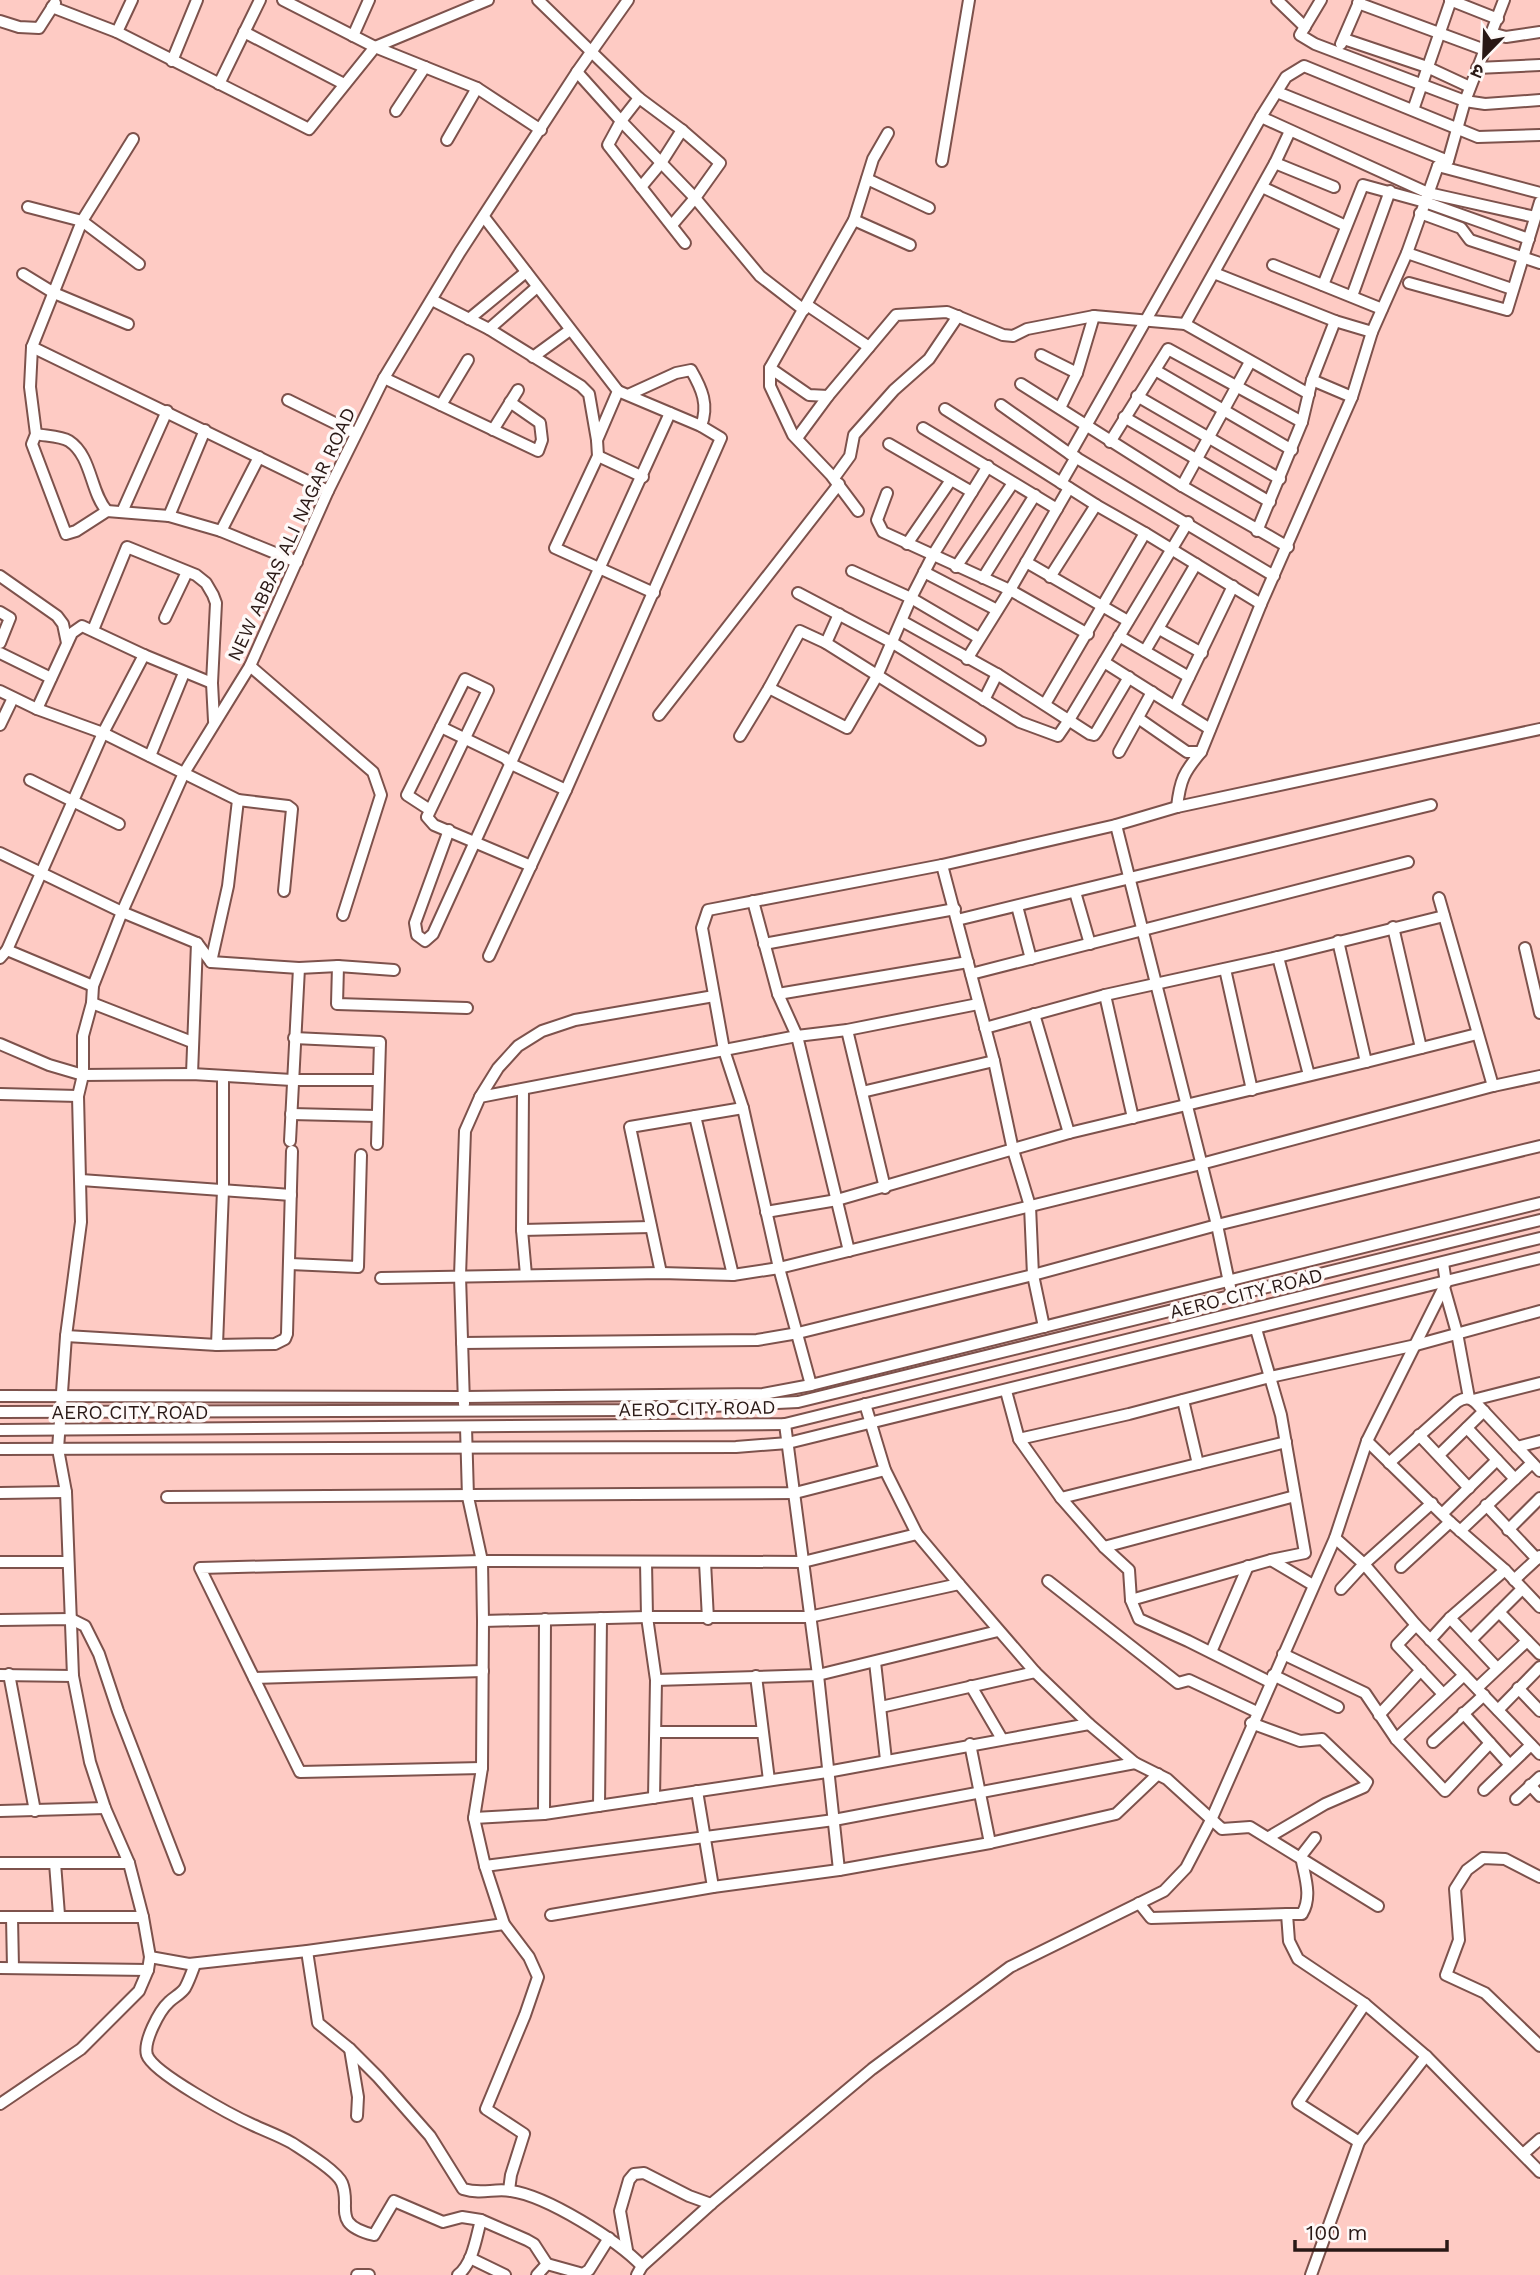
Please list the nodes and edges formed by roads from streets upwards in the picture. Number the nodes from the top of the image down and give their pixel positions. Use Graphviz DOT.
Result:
graph roads {
  1 [pos="132,0"];
  2 [pos="197,0"];
  3 [pos="260,0"];
  4 [pos="283,0"];
  5 [pos="369,0"];
  6 [pos="488,0"];
  7 [pos="538,0"];
  8 [pos="628,0"];
  9 [pos="969,0"];
  10 [pos="1278,0"];
  11 [pos="1321,0"];
  12 [pos="1451,0"];
  13 [pos="1504,0"];
  14 [pos="1359,2"];
  15 [pos="54,3"];
  16 [pos="1498,19"];
  17 [pos="0,21"];
  18 [pos="1304,27"];
  19 [pos="117,32"];
  20 [pos="244,32"];
  21 [pos="1540,32"];
  22 [pos="1439,33"];
  23 [pos="1491,33"];
  24 [pos="354,36"];
  25 [pos="1344,39"];
  26 [pos="375,47"];
  27 [pos="1485,50"];
  28 [pos="591,52"];
  29 [pos="1337,52"];
  30 [pos="172,61"];
  31 [pos="1540,65"];
  32 [pos="425,67"];
  33 [pos="1427,67"];
  34 [pos="1477,68"];
  35 [pos="577,72"];
  36 [pos="219,84"];
  37 [pos="344,84"];
  38 [pos="1422,86"];
  39 [pos="477,88"];
  40 [pos="1471,88"];
  41 [pos="1278,92"];
  42 [pos="639,98"];
  43 [pos="1540,100"];
  44 [pos="1465,101"];
  45 [pos="1413,110"];
  46 [pos="396,111"];
  47 [pos="1261,117"];
  48 [pos="621,121"];
  49 [pos="1457,128"];
  50 [pos="541,130"];
  51 [pos="682,130"];
  52 [pos="1290,131"];
  53 [pos="888,133"];
  54 [pos="1540,135"];
  55 [pos="133,139"];
  56 [pos="447,140"];
  57 [pos="942,161"];
  58 [pos="661,163"];
  59 [pos="1275,163"];
  60 [pos="1443,163"];
  61 [pos="867,179"];
  62 [pos="641,187"];
  63 [pos="1262,187"];
  64 [pos="1334,187"];
  65 [pos="1390,191"];
  66 [pos="1540,193"];
  67 [pos="695,198"];
  68 [pos="1540,202"];
  69 [pos="1425,203"];
  70 [pos="28,207"];
  71 [pos="929,208"];
  72 [pos="484,217"];
  73 [pos="1535,217"];
  74 [pos="854,220"];
  75 [pos="82,221"];
  76 [pos="672,225"];
  77 [pos="1346,226"];
  78 [pos="1529,239"];
  79 [pos="685,243"];
  80 [pos="910,244"];
  81 [pos="1407,253"];
  82 [pos="1524,258"];
  83 [pos="1540,263"];
  84 [pos="139,264"];
  85 [pos="1273,265"];
  86 [pos="526,272"];
  87 [pos="1214,272"];
  88 [pos="23,274"];
  89 [pos="1409,283"];
  90 [pos="1323,285"];
  91 [pos="537,287"];
  92 [pos="1512,289"];
  93 [pos="54,293"];
  94 [pos="1352,296"];
  95 [pos="432,300"];
  96 [pos="805,308"];
  97 [pos="1382,309"];
  98 [pos="958,316"];
  99 [pos="1094,316"];
  100 [pos="469,319"];
  101 [pos="1145,319"];
  102 [pos="1335,321"];
  103 [pos="128,324"];
  104 [pos="1185,324"];
  105 [pos="489,330"];
  106 [pos="570,330"];
  107 [pos="1372,332"];
  108 [pos="32,347"];
  109 [pos="869,347"];
  110 [pos="1041,355"];
  111 [pos="533,357"];
  112 [pos="467,360"];
  113 [pos="1250,362"];
  114 [pos="770,368"];
  115 [pos="1155,370"];
  116 [pos="1077,373"];
  117 [pos="384,378"];
  118 [pos="1312,380"];
  119 [pos="1021,384"];
  120 [pos="1236,386"];
  121 [pos="518,390"];
  122 [pos="624,393"];
  123 [pos="1309,394"];
  124 [pos="828,396"];
  125 [pos="1137,396"];
  126 [pos="1352,397"];
  127 [pos="288,400"];
  128 [pos="510,402"];
  129 [pos="442,405"];
  130 [pos="1001,405"];
  131 [pos="1060,408"];
  132 [pos="945,409"];
  133 [pos="167,411"];
  134 [pos="1224,411"];
  135 [pos="670,413"];
  136 [pos="1124,418"];
  137 [pos="1302,422"];
  138 [pos="701,426"];
  139 [pos="1087,426"];
  140 [pos="923,428"];
  141 [pos="205,430"];
  142 [pos="493,430"];
  143 [pos="355,433"];
  144 [pos="36,434"];
  145 [pos="797,438"];
  146 [pos="1209,438"];
  147 [pos="597,440"];
  148 [pos="1110,442"];
  149 [pos="889,444"];
  150 [pos="1292,450"];
  151 [pos="1073,455"];
  152 [pos="598,456"];
  153 [pos="259,457"];
  154 [pos="1197,460"];
  155 [pos="988,466"];
  156 [pos="643,477"];
  157 [pos="1280,479"];
  158 [pos="951,480"];
  159 [pos="836,481"];
  160 [pos="1013,483"];
  161 [pos="1065,485"];
  162 [pos="1182,486"];
  163 [pos="328,491"];
  164 [pos="972,492"];
  165 [pos="887,493"];
  166 [pos="1035,495"];
  167 [pos="1270,502"];
  168 [pos="1096,505"];
  169 [pos="1056,509"];
  170 [pos="107,511"];
  171 [pos="858,511"];
  172 [pos="122,512"];
  173 [pos="169,516"];
  174 [pos="1188,522"];
  175 [pos="221,531"];
  176 [pos="1256,531"];
  177 [pos="1145,533"];
  178 [pos="907,544"];
  179 [pos="1288,547"];
  180 [pos="1172,549"];
  181 [pos="933,555"];
  182 [pos="297,562"];
  183 [pos="1026,562"];
  184 [pos="1196,564"];
  185 [pos="956,567"];
  186 [pos="601,569"];
  187 [pos="852,571"];
  188 [pos="187,572"];
  189 [pos="924,572"];
  190 [pos="0,576"];
  191 [pos="1274,576"];
  192 [pos="1050,577"];
  193 [pos="983,578"];
  194 [pos="1233,586"];
  195 [pos="1010,590"];
  196 [pos="654,593"];
  197 [pos="798,593"];
  198 [pos="911,598"];
  199 [pos="1261,604"];
  200 [pos="1102,607"];
  201 [pos="997,610"];
  202 [pos="0,612"];
  203 [pos="839,614"];
  204 [pos="165,618"];
  205 [pos="902,621"];
  206 [pos="1128,621"];
  207 [pos="1159,629"];
  208 [pos="93,630"];
  209 [pos="1088,634"];
  210 [pos="1119,636"];
  211 [pos="979,638"];
  212 [pos="0,643"];
  213 [pos="826,643"];
  214 [pos="893,643"];
  215 [pos="67,644"];
  216 [pos="1145,652"];
  217 [pos="0,653"];
  218 [pos="1202,653"];
  219 [pos="144,655"];
  220 [pos="967,659"];
  221 [pos="1104,662"];
  222 [pos="250,666"];
  223 [pos="184,673"];
  224 [pos="997,674"];
  225 [pos="877,676"];
  226 [pos="1129,677"];
  227 [pos="1189,677"];
  228 [pos="51,678"];
  229 [pos="212,683"];
  230 [pos="769,688"];
  231 [pos="0,691"];
  232 [pos="1152,692"];
  233 [pos="13,698"];
  234 [pos="984,700"];
  235 [pos="1045,704"];
  236 [pos="1175,706"];
  237 [pos="37,709"];
  238 [pos="659,715"];
  239 [pos="1138,718"];
  240 [pos="1069,720"];
  241 [pos="214,721"];
  242 [pos="0,725"];
  243 [pos="441,727"];
  244 [pos="1210,729"];
  245 [pos="1540,729"];
  246 [pos="103,733"];
  247 [pos="740,736"];
  248 [pos="465,738"];
  249 [pos="980,740"];
  250 [pos="1119,752"];
  251 [pos="1201,752"];
  252 [pos="150,756"];
  253 [pos="511,764"];
  254 [pos="184,773"];
  255 [pos="30,780"];
  256 [pos="566,790"];
  257 [pos="238,800"];
  258 [pos="72,801"];
  259 [pos="1431,805"];
  260 [pos="1177,807"];
  261 [pos="430,810"];
  262 [pos="119,824"];
  263 [pos="1116,825"];
  264 [pos="449,830"];
  265 [pos="476,841"];
  266 [pos="0,853"];
  267 [pos="1408,862"];
  268 [pos="942,865"];
  269 [pos="531,866"];
  270 [pos="41,872"];
  271 [pos="1129,877"];
  272 [pos="284,891"];
  273 [pos="1075,892"];
  274 [pos="1439,898"];
  275 [pos="753,901"];
  276 [pos="1017,906"];
  277 [pos="122,912"];
  278 [pos="343,915"];
  279 [pos="956,915"];
  280 [pos="1444,916"];
  281 [pos="1393,927"];
  282 [pos="1141,930"];
  283 [pos="1338,941"];
  284 [pos="197,943"];
  285 [pos="764,944"];
  286 [pos="1090,944"];
  287 [pos="1525,948"];
  288 [pos="4,954"];
  289 [pos="489,957"];
  290 [pos="1279,957"];
  291 [pos="1031,959"];
  292 [pos="211,962"];
  293 [pos="968,962"];
  294 [pos="338,967"];
  295 [pos="299,968"];
  296 [pos="1225,969"];
  297 [pos="394,970"];
  298 [pos="971,974"];
  299 [pos="1156,985"];
  300 [pos="93,986"];
  301 [pos="778,994"];
  302 [pos="1105,995"];
  303 [pos="714,996"];
  304 [pos="92,1003"];
  305 [pos="978,1004"];
  306 [pos="467,1008"];
  307 [pos="1540,1013"];
  308 [pos="1034,1014"];
  309 [pos="985,1028"];
  310 [pos="847,1030"];
  311 [pos="1477,1034"];
  312 [pos="797,1036"];
  313 [pos="294,1038"];
  314 [pos="192,1042"];
  315 [pos="1,1044"];
  316 [pos="1421,1048"];
  317 [pos="724,1050"];
  318 [pos="995,1061"];
  319 [pos="1366,1062"];
  320 [pos="192,1074"];
  321 [pos="83,1075"];
  322 [pos="1309,1075"];
  323 [pos="223,1076"];
  324 [pos="1540,1076"];
  325 [pos="292,1080"];
  326 [pos="378,1080"];
  327 [pos="1493,1086"];
  328 [pos="523,1090"];
  329 [pos="1252,1090"];
  330 [pos="862,1092"];
  331 [pos="0,1094"];
  332 [pos="78,1096"];
  333 [pos="480,1097"];
  334 [pos="0,1105"];
  335 [pos="1185,1105"];
  336 [pos="743,1108"];
  337 [pos="291,1114"];
  338 [pos="377,1116"];
  339 [pos="695,1116"];
  340 [pos="1133,1118"];
  341 [pos="1069,1133"];
  342 [pos="377,1144"];
  343 [pos="1540,1146"];
  344 [pos="1013,1150"];
  345 [pos="361,1155"];
  346 [pos="1201,1164"];
  347 [pos="81,1180"];
  348 [pos="885,1188"];
  349 [pos="223,1190"];
  350 [pos="292,1195"];
  351 [pos="837,1200"];
  352 [pos="1540,1203"];
  353 [pos="1030,1206"];
  354 [pos="766,1212"];
  355 [pos="1540,1220"];
  356 [pos="1217,1225"];
  357 [pos="651,1227"];
  358 [pos="522,1230"];
  359 [pos="1540,1238"];
  360 [pos="849,1251"];
  361 [pos="1540,1258"];
  362 [pos="1443,1263"];
  363 [pos="290,1264"];
  364 [pos="779,1268"];
  365 [pos="661,1273"];
  366 [pos="526,1275"];
  367 [pos="733,1275"];
  368 [pos="1033,1275"];
  369 [pos="460,1276"];
  370 [pos="381,1278"];
  371 [pos="1230,1282"];
  372 [pos="1445,1285"];
  373 [pos="1231,1297"];
  374 [pos="1540,1311"];
  375 [pos="1044,1327"];
  376 [pos="1256,1329"];
  377 [pos="798,1333"];
  378 [pos="1457,1333"];
  379 [pos="66,1336"];
  380 [pos="1047,1342"];
  381 [pos="462,1343"];
  382 [pos="217,1345"];
  383 [pos="1416,1345"];
  384 [pos="1049,1359"];
  385 [pos="1270,1377"];
  386 [pos="1540,1383"];
  387 [pos="811,1385"];
  388 [pos="1006,1391"];
  389 [pos="62,1395"];
  390 [pos="0,1396"];
  391 [pos="464,1397"];
  392 [pos="1471,1399"];
  393 [pos="1182,1400"];
  394 [pos="865,1404"];
  395 [pos="464,1410"];
  396 [pos="1484,1411"];
  397 [pos="0,1412"];
  398 [pos="61,1413"];
  399 [pos="785,1424"];
  400 [pos="871,1424"];
  401 [pos="466,1427"];
  402 [pos="1468,1428"];
  403 [pos="0,1430"];
  404 [pos="59,1430"];
  405 [pos="1419,1435"];
  406 [pos="1019,1438"];
  407 [pos="1367,1441"];
  408 [pos="1540,1441"];
  409 [pos="1286,1442"];
  410 [pos="788,1443"];
  411 [pos="1517,1447"];
  412 [pos="467,1448"];
  413 [pos="0,1449"];
  414 [pos="58,1449"];
  415 [pos="1438,1455"];
  416 [pos="1497,1460"];
  417 [pos="1389,1463"];
  418 [pos="1198,1464"];
  419 [pos="1536,1467"];
  420 [pos="885,1470"];
  421 [pos="1516,1479"];
  422 [pos="1469,1488"];
  423 [pos="66,1492"];
  424 [pos="0,1493"];
  425 [pos="795,1493"];
  426 [pos="1295,1496"];
  427 [pos="167,1497"];
  428 [pos="468,1497"];
  429 [pos="1061,1499"];
  430 [pos="1539,1500"];
  431 [pos="1432,1503"];
  432 [pos="1486,1505"];
  433 [pos="1446,1518"];
  434 [pos="1507,1530"];
  435 [pos="1460,1531"];
  436 [pos="917,1534"];
  437 [pos="1335,1538"];
  438 [pos="1104,1548"];
  439 [pos="1538,1557"];
  440 [pos="1271,1560"];
  441 [pos="482,1561"];
  442 [pos="0,1562"];
  443 [pos="68,1562"];
  444 [pos="646,1562"];
  445 [pos="705,1562"];
  446 [pos="803,1562"];
  447 [pos="1364,1564"];
  448 [pos="1248,1566"];
  449 [pos="1401,1567"];
  450 [pos="1505,1570"];
  451 [pos="1514,1580"];
  452 [pos="1048,1581"];
  453 [pos="959,1584"];
  454 [pos="1313,1585"];
  455 [pos="1342,1589"];
  456 [pos="1522,1589"];
  457 [pos="1538,1600"];
  458 [pos="1131,1601"];
  459 [pos="1499,1612"];
  460 [pos="647,1617"];
  461 [pos="809,1617"];
  462 [pos="601,1618"];
  463 [pos="1450,1618"];
  464 [pos="71,1619"];
  465 [pos="545,1619"];
  466 [pos="708,1619"];
  467 [pos="0,1620"];
  468 [pos="484,1621"];
  469 [pos="1416,1625"];
  470 [pos="998,1631"];
  471 [pos="1430,1640"];
  472 [pos="1471,1640"];
  473 [pos="1527,1641"];
  474 [pos="1211,1652"];
  475 [pos="1283,1654"];
  476 [pos="1540,1654"];
  477 [pos="875,1661"];
  478 [pos="1540,1667"];
  479 [pos="1497,1668"];
  480 [pos="1420,1670"];
  481 [pos="483,1671"];
  482 [pos="1035,1672"];
  483 [pos="4,1674"];
  484 [pos="755,1675"];
  485 [pos="818,1675"];
  486 [pos="1464,1675"];
  487 [pos="73,1676"];
  488 [pos="254,1678"];
  489 [pos="1272,1678"];
  490 [pos="656,1680"];
  491 [pos="971,1686"];
  492 [pos="1518,1688"];
  493 [pos="1481,1692"];
  494 [pos="1443,1694"];
  495 [pos="881,1707"];
  496 [pos="1338,1707"];
  497 [pos="1540,1709"];
  498 [pos="1498,1710"];
  499 [pos="1256,1712"];
  500 [pos="1463,1713"];
  501 [pos="1378,1715"];
  502 [pos="1251,1723"];
  503 [pos="1089,1724"];
  504 [pos="656,1732"];
  505 [pos="762,1732"];
  506 [pos="1002,1739"];
  507 [pos="1395,1739"];
  508 [pos="1433,1742"];
  509 [pos="1490,1743"];
  510 [pos="970,1744"];
  511 [pos="1531,1745"];
  512 [pos="1540,1754"];
  513 [pos="887,1759"];
  514 [pos="1135,1763"];
  515 [pos="1509,1764"];
  516 [pos="482,1768"];
  517 [pos="827,1772"];
  518 [pos="1158,1774"];
  519 [pos="1540,1777"];
  520 [pos="769,1780"];
  521 [pos="1530,1786"];
  522 [pos="1484,1790"];
  523 [pos="697,1791"];
  524 [pos="980,1791"];
  525 [pos="1540,1796"];
  526 [pos="654,1798"];
  527 [pos="1516,1799"];
  528 [pos="599,1806"];
  529 [pos="104,1808"];
  530 [pos="0,1811"];
  531 [pos="35,1811"];
  532 [pos="544,1815"];
  533 [pos="474,1818"];
  534 [pos="1211,1819"];
  535 [pos="834,1820"];
  536 [pos="1269,1837"];
  537 [pos="705,1838"];
  538 [pos="1315,1838"];
  539 [pos="990,1843"];
  540 [pos="1300,1856"];
  541 [pos="0,1863"];
  542 [pos="55,1863"];
  543 [pos="128,1863"];
  544 [pos="485,1866"];
  545 [pos="179,1869"];
  546 [pos="839,1870"];
  547 [pos="1540,1877"];
  548 [pos="713,1887"];
  549 [pos="1139,1903"];
  550 [pos="1378,1906"];
  551 [pos="1287,1914"];
  552 [pos="59,1915"];
  553 [pos="551,1915"];
  554 [pos="6,1917"];
  555 [pos="143,1917"];
  556 [pos="504,1924"];
  557 [pos="307,1951"];
  558 [pos="150,1958"];
  559 [pos="192,1964"];
  560 [pos="0,1968"];
  561 [pos="13,1969"];
  562 [pos="148,1970"];
  563 [pos="1365,2004"];
  564 [pos="1540,2046"];
  565 [pos="350,2049"];
  566 [pos="1426,2056"];
  567 [pos="0,2104"];
  568 [pos="357,2116"];
  569 [pos="1540,2139"];
  570 [pos="1359,2142"];
  571 [pos="1523,2154"];
  572 [pos="1540,2172"];
  573 [pos="509,2190"];
  574 [pos="711,2204"];
  575 [pos="481,2220"];
  576 [pos="609,2238"];
  577 [pos="627,2250"];
  578 [pos="470,2258"];
  579 [pos="547,2264"];
  580 [pos="640,2271"];
  581 [pos="357,2275"];
  582 [pos="369,2275"];
  583 [pos="458,2275"];
  584 [pos="505,2275"];
  585 [pos="537,2275"];
  586 [pos="1311,2275"];
  1 -- 19 [label="street"];
  2 -- 30 [label="street"];
  3 -- 20 [label="street"];
  4 -- 24 [label="street"];
  5 -- 24 [label="street"];
  6 -- 26 [label="street"];
  7 -- 28 [label="street"];
  8 -- 28 [label="street, NEW ABBAS ALI NAGAR ROAD"];
  9 -- 57 [label="street"];
  10 -- 18 [label="street"];
  11 -- 18 [label="street"];
  12 -- 16 [label="street"];
  12 -- 22 [label="street"];
  13 -- 16 [label="street"];
  14 -- 22 [label="street"];
  14 -- 25 [label="street"];
  15 -- 17 [label="street"];
  15 -- 19 [label="street"];
  16 -- 23 [label="street"];
  18 -- 29 [label="street"];
  19 -- 30 [label="street"];
  20 -- 36 [label="street"];
  20 -- 37 [label="street"];
  21 -- 23 [label="street"];
  22 -- 27 [label="street"];
  22 -- 33 [label="street"];
  23 -- 27 [label="street"];
  24 -- 26 [label="street"];
  25 -- 29 [label="street"];
  25 -- 33 [label="street"];
  26 -- 32 [label="street"];
  26 -- 37 [label="street"];
  27 -- 34 [label="street"];
  28 -- 35 [label="street, NEW ABBAS ALI NAGAR ROAD"];
  28 -- 42 [label="street"];
  29 -- 38 [label="street"];
  30 -- 36 [label="street"];
  31 -- 34 [label="street"];
  32 -- 39 [label="street"];
  32 -- 46 [label="street"];
  33 -- 38 [label="street"];
  33 -- 40 [label="street"];
  34 -- 40 [label="street"];
  35 -- 48 [label="street"];
  35 -- 50 [label="street, NEW ABBAS ALI NAGAR ROAD"];
  36 -- 37 [label="street"];
  38 -- 44 [label="street"];
  38 -- 45 [label="street"];
  39 -- 50 [label="street"];
  39 -- 56 [label="street"];
  40 -- 44 [label="street"];
  41 -- 45 [label="street"];
  41 -- 47 [label="street"];
  41 -- 60 [label="street"];
  42 -- 48 [label="street"];
  42 -- 51 [label="street"];
  43 -- 44 [label="street"];
  44 -- 49 [label="street"];
  45 -- 49 [label="street"];
  47 -- 52 [label="street"];
  47 -- 101 [label="street"];
  48 -- 58 [label="street"];
  48 -- 62 [label="street"];
  49 -- 54 [label="street"];
  49 -- 60 [label="street"];
  50 -- 72 [label="street, NEW ABBAS ALI NAGAR ROAD"];
  51 -- 58 [label="street"];
  51 -- 67 [label="street"];
  52 -- 59 [label="street"];
  52 -- 69 [label="street"];
  53 -- 61 [label="street"];
  55 -- 75 [label="street"];
  58 -- 62 [label="street"];
  58 -- 67 [label="street"];
  59 -- 63 [label="street"];
  59 -- 64 [label="street"];
  60 -- 66 [label="street"];
  60 -- 69 [label="street"];
  61 -- 71 [label="street"];
  61 -- 74 [label="street"];
  62 -- 76 [label="street"];
  63 -- 77 [label="street"];
  63 -- 87 [label="street"];
  65 -- 69 [label="street"];
  65 -- 77 [label="street"];
  65 -- 94 [label="street"];
  67 -- 76 [label="street"];
  67 -- 96 [label="street"];
  68 -- 73 [label="street"];
  69 -- 73 [label="street"];
  69 -- 78 [label="street"];
  69 -- 81 [label="street"];
  69 -- 82 [label="street"];
  70 -- 75 [label="street"];
  72 -- 86 [label="street"];
  72 -- 95 [label="street, NEW ABBAS ALI NAGAR ROAD"];
  73 -- 78 [label="street"];
  74 -- 80 [label="street"];
  74 -- 96 [label="street"];
  75 -- 84 [label="street"];
  75 -- 93 [label="street"];
  76 -- 79 [label="street"];
  77 -- 90 [label="street"];
  78 -- 82 [label="street"];
  81 -- 92 [label="street"];
  81 -- 97 [label="street"];
  82 -- 83 [label="street"];
  82 -- 92 [label="street"];
  85 -- 90 [label="street"];
  86 -- 91 [label="street"];
  86 -- 100 [label="street"];
  87 -- 102 [label="street"];
  87 -- 104 [label="street"];
  88 -- 93 [label="street"];
  89 -- 92 [label="street"];
  90 -- 94 [label="street"];
  91 -- 105 [label="street"];
  91 -- 106 [label="street"];
  93 -- 103 [label="street"];
  93 -- 108 [label="street"];
  94 -- 97 [label="street"];
  95 -- 100 [label="street"];
  95 -- 117 [label="street, NEW ABBAS ALI NAGAR ROAD"];
  96 -- 109 [label="street"];
  96 -- 114 [label="street"];
  97 -- 107 [label="street"];
  98 -- 99 [label="street"];
  98 -- 109 [label="street"];
  98 -- 159 [label="street"];
  99 -- 101 [label="street"];
  99 -- 116 [label="street"];
  100 -- 105 [label="street"];
  101 -- 104 [label="street"];
  101 -- 139 [label="street"];
  102 -- 107 [label="street"];
  102 -- 118 [label="street"];
  104 -- 113 [label="street"];
  105 -- 111 [label="street"];
  106 -- 111 [label="street"];
  106 -- 122 [label="street"];
  107 -- 126 [label="street"];
  108 -- 133 [label="street"];
  108 -- 144 [label="street"];
  109 -- 124 [label="street"];
  110 -- 116 [label="street"];
  111 -- 147 [label="street"];
  112 -- 129 [label="street"];
  113 -- 120 [label="street"];
  113 -- 123 [label="street"];
  114 -- 124 [label="street"];
  114 -- 145 [label="street"];
  115 -- 120 [label="street"];
  115 -- 125 [label="street"];
  115 -- 134 [label="street"];
  116 -- 131 [label="street"];
  117 -- 129 [label="street"];
  117 -- 143 [label="street, NEW ABBAS ALI NAGAR ROAD"];
  118 -- 123 [label="street"];
  118 -- 126 [label="street"];
  119 -- 131 [label="street"];
  120 -- 134 [label="street"];
  120 -- 137 [label="street"];
  121 -- 128 [label="street"];
  122 -- 135 [label="street"];
  122 -- 138 [label="street"];
  122 -- 147 [label="street"];
  123 -- 137 [label="street"];
  124 -- 145 [label="street"];
  125 -- 136 [label="street"];
  125 -- 146 [label="street"];
  126 -- 179 [label="street"];
  127 -- 143 [label="street"];
  128 -- 142 [label="street"];
  128 -- 142 [label="street"];
  129 -- 142 [label="street"];
  130 -- 151 [label="street"];
  131 -- 139 [label="street"];
  132 -- 161 [label="street"];
  133 -- 141 [label="street"];
  133 -- 172 [label="street"];
  134 -- 146 [label="street"];
  134 -- 150 [label="street"];
  135 -- 138 [label="street"];
  135 -- 156 [label="street"];
  136 -- 148 [label="street"];
  136 -- 154 [label="street"];
  137 -- 150 [label="street"];
  138 -- 196 [label="street"];
  139 -- 148 [label="street"];
  139 -- 151 [label="street"];
  140 -- 155 [label="street"];
  141 -- 153 [label="street"];
  141 -- 173 [label="street"];
  143 -- 163 [label="street, NEW ABBAS ALI NAGAR ROAD"];
  144 -- 170 [label="street"];
  144 -- 170 [label="street"];
  145 -- 159 [label="street"];
  146 -- 154 [label="street"];
  146 -- 157 [label="street"];
  147 -- 152 [label="street"];
  148 -- 162 [label="street"];
  149 -- 158 [label="street"];
  150 -- 157 [label="street"];
  151 -- 161 [label="street"];
  151 -- 174 [label="street"];
  152 -- 156 [label="street"];
  152 -- 186 [label="street"];
  153 -- 163 [label="street"];
  153 -- 175 [label="street"];
  154 -- 162 [label="street"];
  154 -- 167 [label="street"];
  155 -- 160 [label="street"];
  155 -- 164 [label="street"];
  156 -- 186 [label="street"];
  157 -- 167 [label="street"];
  158 -- 164 [label="street"];
  158 -- 178 [label="street"];
  159 -- 171 [label="street"];
  159 -- 238 [label="street"];
  160 -- 166 [label="street"];
  160 -- 185 [label="street"];
  161 -- 168 [label="street"];
  161 -- 169 [label="street"];
  162 -- 176 [label="street"];
  163 -- 182 [label="street, NEW ABBAS ALI NAGAR ROAD"];
  164 -- 181 [label="street"];
  165 -- 178 [label="street"];
  166 -- 169 [label="street"];
  166 -- 193 [label="street"];
  167 -- 176 [label="street"];
  168 -- 177 [label="street"];
  168 -- 192 [label="street"];
  169 -- 183 [label="street"];
  170 -- 172 [label="street"];
  172 -- 173 [label="street"];
  173 -- 175 [label="street"];
  174 -- 180 [label="street"];
  174 -- 191 [label="street"];
  175 -- 182 [label="street"];
  176 -- 179 [label="street"];
  177 -- 180 [label="street"];
  177 -- 200 [label="street"];
  178 -- 181 [label="street"];
  179 -- 191 [label="street"];
  180 -- 184 [label="street"];
  180 -- 206 [label="street"];
  181 -- 185 [label="street"];
  181 -- 189 [label="street"];
  182 -- 222 [label="street, NEW ABBAS ALI NAGAR ROAD"];
  183 -- 192 [label="street"];
  183 -- 195 [label="street"];
  184 -- 194 [label="street"];
  184 -- 207 [label="street"];
  185 -- 193 [label="street"];
  186 -- 196 [label="street"];
  186 -- 253 [label="street"];
  187 -- 198 [label="street"];
  188 -- 204 [label="street"];
  188 -- 208 [label="street"];
  188 -- 229 [label="street"];
  189 -- 198 [label="street"];
  189 -- 201 [label="street"];
  190 -- 215 [label="street"];
  191 -- 199 [label="street"];
  192 -- 200 [label="street"];
  193 -- 195 [label="street"];
  194 -- 199 [label="street"];
  194 -- 218 [label="street"];
  195 -- 201 [label="street"];
  195 -- 209 [label="street"];
  196 -- 256 [label="street"];
  197 -- 203 [label="street"];
  198 -- 205 [label="street"];
  198 -- 211 [label="street"];
  199 -- 244 [label="street"];
  200 -- 206 [label="street"];
  200 -- 209 [label="street"];
  201 -- 211 [label="street"];
  202 -- 212 [label="street"];
  203 -- 213 [label="street"];
  203 -- 214 [label="street"];
  205 -- 214 [label="street"];
  205 -- 220 [label="street"];
  206 -- 210 [label="street"];
  207 -- 216 [label="street"];
  207 -- 218 [label="street"];
  208 -- 215 [label="street"];
  208 -- 219 [label="street"];
  209 -- 235 [label="street"];
  210 -- 216 [label="street"];
  210 -- 221 [label="street"];
  211 -- 220 [label="street"];
  213 -- 225 [label="street"];
  213 -- 230 [label="street"];
  214 -- 225 [label="street"];
  214 -- 234 [label="street"];
  215 -- 228 [label="street"];
  216 -- 227 [label="street"];
  217 -- 228 [label="street"];
  218 -- 227 [label="street"];
  219 -- 223 [label="street"];
  219 -- 246 [label="street"];
  220 -- 224 [label="street"];
  221 -- 226 [label="street"];
  221 -- 240 [label="street"];
  222 -- 241 [label="street, NEW ABBAS ALI NAGAR ROAD"];
  222 -- 278 [label="street"];
  223 -- 229 [label="street"];
  223 -- 252 [label="street"];
  224 -- 234 [label="street"];
  224 -- 235 [label="street"];
  225 -- 230 [label="street"];
  225 -- 249 [label="street"];
  226 -- 232 [label="street"];
  226 -- 240 [label="street"];
  227 -- 236 [label="street"];
  228 -- 237 [label="street"];
  229 -- 241 [label="street"];
  230 -- 247 [label="street"];
  231 -- 233 [label="street"];
  232 -- 236 [label="street"];
  232 -- 239 [label="street"];
  233 -- 237 [label="street"];
  233 -- 242 [label="street"];
  234 -- 240 [label="street"];
  235 -- 240 [label="street"];
  236 -- 244 [label="street"];
  237 -- 246 [label="street"];
  239 -- 250 [label="street"];
  239 -- 251 [label="street"];
  241 -- 254 [label="street, NEW ABBAS ALI NAGAR ROAD"];
  243 -- 248 [label="street"];
  243 -- 248 [label="street"];
  243 -- 261 [label="street"];
  244 -- 251 [label="street"];
  245 -- 260 [label="street"];
  246 -- 252 [label="street"];
  246 -- 258 [label="street"];
  248 -- 253 [label="street"];
  248 -- 261 [label="street"];
  251 -- 260 [label="street"];
  252 -- 254 [label="street"];
  253 -- 256 [label="street"];
  253 -- 265 [label="street"];
  254 -- 257 [label="street"];
  254 -- 277 [label="street, NEW ABBAS ALI NAGAR ROAD"];
  255 -- 258 [label="street"];
  256 -- 269 [label="street"];
  257 -- 272 [label="street"];
  257 -- 292 [label="street"];
  258 -- 262 [label="street"];
  258 -- 270 [label="street"];
  259 -- 271 [label="street"];
  260 -- 263 [label="street"];
  261 -- 264 [label="street"];
  263 -- 268 [label="street"];
  263 -- 271 [label="street"];
  264 -- 265 [label="street"];
  264 -- 265 [label="street"];
  265 -- 269 [label="street"];
  266 -- 270 [label="street"];
  267 -- 282 [label="street"];
  268 -- 275 [label="street"];
  268 -- 279 [label="street"];
  269 -- 289 [label="street"];
  270 -- 277 [label="street"];
  270 -- 288 [label="street"];
  271 -- 273 [label="street"];
  271 -- 282 [label="street"];
  273 -- 276 [label="street"];
  273 -- 286 [label="street"];
  274 -- 280 [label="street"];
  275 -- 285 [label="street"];
  275 -- 303 [label="street"];
  276 -- 279 [label="street"];
  276 -- 291 [label="street"];
  277 -- 284 [label="street"];
  277 -- 300 [label="street, NEW ABBAS ALI NAGAR ROAD"];
  279 -- 285 [label="street"];
  279 -- 293 [label="street"];
  280 -- 281 [label="street"];
  280 -- 311 [label="street"];
  281 -- 283 [label="street"];
  281 -- 316 [label="street"];
  282 -- 286 [label="street"];
  282 -- 299 [label="street"];
  283 -- 290 [label="street"];
  283 -- 319 [label="street"];
  284 -- 292 [label="street"];
  284 -- 314 [label="street"];
  285 -- 301 [label="street"];
  286 -- 291 [label="street"];
  287 -- 307 [label="street"];
  288 -- 300 [label="street"];
  290 -- 296 [label="street"];
  290 -- 322 [label="street"];
  291 -- 298 [label="street"];
  292 -- 295 [label="street"];
  293 -- 298 [label="street"];
  293 -- 301 [label="street"];
  294 -- 295 [label="street"];
  294 -- 297 [label="street"];
  294 -- 306 [label="street"];
  295 -- 313 [label="street"];
  296 -- 299 [label="street"];
  296 -- 329 [label="street"];
  298 -- 305 [label="street"];
  299 -- 302 [label="street"];
  299 -- 335 [label="street"];
  300 -- 304 [label="street, NEW ABBAS ALI NAGAR ROAD"];
  301 -- 312 [label="street"];
  302 -- 308 [label="street"];
  302 -- 340 [label="street"];
  303 -- 317 [label="street"];
  303 -- 333 [label="street"];
  304 -- 314 [label="street"];
  304 -- 321 [label="street, NEW ABBAS ALI NAGAR ROAD"];
  305 -- 309 [label="street"];
  305 -- 310 [label="street"];
  308 -- 309 [label="street"];
  308 -- 341 [label="street"];
  309 -- 318 [label="street"];
  310 -- 312 [label="street"];
  310 -- 330 [label="street"];
  311 -- 316 [label="street"];
  311 -- 327 [label="street"];
  312 -- 317 [label="street"];
  312 -- 351 [label="street"];
  313 -- 325 [label="street"];
  313 -- 326 [label="street"];
  314 -- 320 [label="street"];
  315 -- 321 [label="street"];
  316 -- 319 [label="street"];
  317 -- 328 [label="street"];
  317 -- 336 [label="street"];
  318 -- 330 [label="street"];
  318 -- 344 [label="street"];
  319 -- 322 [label="street"];
  320 -- 321 [label="street"];
  320 -- 323 [label="street"];
  321 -- 332 [label="street, NEW ABBAS ALI NAGAR ROAD"];
  322 -- 329 [label="street"];
  323 -- 325 [label="street"];
  323 -- 349 [label="street"];
  324 -- 327 [label="street"];
  325 -- 326 [label="street"];
  325 -- 337 [label="street"];
  326 -- 338 [label="street"];
  327 -- 346 [label="street"];
  328 -- 333 [label="street"];
  328 -- 358 [label="street"];
  329 -- 335 [label="street"];
  330 -- 348 [label="street"];
  331 -- 332 [label="street"];
  331 -- 334 [label="street"];
  332 -- 347 [label="street, NEW ABBAS ALI NAGAR ROAD"];
  333 -- 369 [label="street"];
  335 -- 340 [label="street"];
  335 -- 346 [label="street"];
  336 -- 339 [label="street"];
  336 -- 354 [label="street"];
  337 -- 338 [label="street"];
  337 -- 350 [label="street"];
  338 -- 342 [label="street"];
  339 -- 357 [label="street"];
  339 -- 367 [label="street"];
  340 -- 341 [label="street"];
  341 -- 344 [label="street"];
  343 -- 356 [label="street"];
  344 -- 348 [label="street"];
  344 -- 353 [label="street"];
  345 -- 363 [label="street"];
  346 -- 353 [label="street"];
  346 -- 356 [label="street"];
  347 -- 349 [label="street"];
  347 -- 379 [label="street, NEW ABBAS ALI NAGAR ROAD"];
  348 -- 351 [label="street"];
  349 -- 350 [label="street"];
  349 -- 382 [label="street"];
  350 -- 363 [label="street"];
  351 -- 354 [label="street"];
  351 -- 360 [label="street"];
  352 -- 371 [label="street"];
  353 -- 360 [label="street"];
  353 -- 368 [label="street"];
  354 -- 364 [label="street"];
  355 -- 373 [label="street, AERO CITY ROAD"];
  356 -- 368 [label="street"];
  356 -- 371 [label="street"];
  357 -- 358 [label="street"];
  357 -- 365 [label="street"];
  358 -- 366 [label="street"];
  359 -- 362 [label="street, AERO CITY ROAD"];
  360 -- 364 [label="street"];
  361 -- 372 [label="street"];
  362 -- 372 [label="street"];
  362 -- 384 [label="street, AERO CITY ROAD"];
  363 -- 382 [label="street"];
  364 -- 367 [label="street"];
  364 -- 377 [label="street"];
  365 -- 366 [label="street"];
  365 -- 367 [label="street"];
  366 -- 369 [label="street"];
  368 -- 375 [label="street"];
  368 -- 377 [label="street"];
  369 -- 370 [label="street"];
  369 -- 381 [label="street"];
  371 -- 373 [label="street"];
  371 -- 375 [label="street"];
  372 -- 376 [label="street"];
  372 -- 378 [label="street"];
  372 -- 383 [label="street"];
  373 -- 380 [label="street, AERO CITY ROAD"];
  374 -- 378 [label="street"];
  375 -- 387 [label="street"];
  376 -- 385 [label="street"];
  376 -- 388 [label="street"];
  377 -- 381 [label="street"];
  377 -- 387 [label="street"];
  378 -- 383 [label="street"];
  378 -- 392 [label="street"];
  379 -- 382 [label="street"];
  379 -- 389 [label="street, NEW ABBAS ALI NAGAR ROAD"];
  380 -- 384 [label="street"];
  380 -- 395 [label="street, AERO CITY ROAD"];
  381 -- 391 [label="street"];
  383 -- 385 [label="street"];
  383 -- 407 [label="street"];
  384 -- 394 [label="street, AERO CITY ROAD"];
  385 -- 393 [label="street"];
  385 -- 409 [label="street"];
  386 -- 392 [label="street"];
  387 -- 391 [label="street"];
  388 -- 400 [label="street"];
  388 -- 406 [label="street"];
  389 -- 390 [label="street"];
  389 -- 391 [label="street"];
  389 -- 398 [label="street, NEW ABBAS ALI NAGAR ROAD"];
  391 -- 395 [label="street"];
  392 -- 396 [label="street"];
  392 -- 405 [label="street"];
  393 -- 406 [label="street"];
  393 -- 418 [label="street"];
  394 -- 399 [label="street, AERO CITY ROAD"];
  394 -- 400 [label="street"];
  395 -- 398 [label="street, AERO CITY ROAD"];
  396 -- 402 [label="street"];
  396 -- 411 [label="street"];
  397 -- 398 [label="street, AERO CITY ROAD"];
  398 -- 404 [label="street, NEW ABBAS ALI NAGAR ROAD"];
  399 -- 401 [label="street, AERO CITY ROAD"];
  399 -- 410 [label="street"];
  400 -- 410 [label="street"];
  400 -- 420 [label="street"];
  401 -- 404 [label="street, AERO CITY ROAD"];
  401 -- 412 [label="street"];
  402 -- 415 [label="street"];
  402 -- 416 [label="street"];
  403 -- 404 [label="street, AERO CITY ROAD"];
  404 -- 414 [label="street"];
  405 -- 415 [label="street"];
  405 -- 417 [label="street"];
  406 -- 429 [label="street"];
  407 -- 417 [label="street"];
  407 -- 437 [label="street"];
  408 -- 411 [label="street"];
  409 -- 418 [label="street"];
  409 -- 426 [label="street"];
  410 -- 412 [label="street"];
  410 -- 425 [label="street"];
  411 -- 419 [label="street"];
  412 -- 414 [label="street"];
  412 -- 428 [label="street"];
  413 -- 414 [label="street"];
  414 -- 423 [label="street"];
  415 -- 422 [label="street"];
  416 -- 421 [label="street"];
  416 -- 422 [label="street"];
  417 -- 431 [label="street"];
  418 -- 429 [label="street"];
  419 -- 421 [label="street"];
  420 -- 425 [label="street"];
  420 -- 436 [label="street"];
  421 -- 432 [label="street"];
  422 -- 433 [label="street"];
  423 -- 424 [label="street"];
  423 -- 443 [label="street"];
  425 -- 428 [label="street"];
  425 -- 446 [label="street"];
  426 -- 438 [label="street"];
  426 -- 440 [label="street"];
  427 -- 428 [label="street"];
  428 -- 441 [label="street"];
  429 -- 438 [label="street"];
  430 -- 434 [label="street"];
  431 -- 433 [label="street"];
  431 -- 447 [label="street"];
  432 -- 434 [label="street"];
  432 -- 435 [label="street"];
  433 -- 435 [label="street"];
  433 -- 449 [label="street"];
  434 -- 439 [label="street"];
  435 -- 450 [label="street"];
  436 -- 446 [label="street"];
  436 -- 453 [label="street"];
  437 -- 447 [label="street"];
  437 -- 454 [label="street"];
  438 -- 458 [label="street"];
  439 -- 451 [label="street"];
  440 -- 448 [label="street"];
  440 -- 454 [label="street"];
  441 -- 444 [label="street"];
  441 -- 468 [label="street"];
  441 -- 488 [label="street"];
  442 -- 443 [label="street"];
  443 -- 464 [label="street"];
  444 -- 445 [label="street"];
  444 -- 460 [label="street"];
  445 -- 446 [label="street"];
  445 -- 466 [label="street"];
  446 -- 461 [label="street"];
  447 -- 455 [label="street"];
  447 -- 469 [label="street"];
  448 -- 458 [label="street"];
  448 -- 474 [label="street"];
  450 -- 451 [label="street"];
  450 -- 463 [label="street"];
  451 -- 456 [label="street"];
  452 -- 499 [label="street"];
  453 -- 461 [label="street"];
  453 -- 470 [label="street"];
  454 -- 475 [label="street"];
  456 -- 457 [label="street"];
  456 -- 459 [label="street"];
  458 -- 474 [label="street"];
  459 -- 472 [label="street"];
  459 -- 473 [label="street"];
  460 -- 462 [label="street"];
  460 -- 466 [label="street"];
  460 -- 490 [label="street"];
  461 -- 466 [label="street"];
  461 -- 485 [label="street"];
  462 -- 465 [label="street"];
  462 -- 528 [label="street"];
  463 -- 471 [label="street"];
  463 -- 472 [label="street"];
  464 -- 467 [label="street"];
  464 -- 487 [label="street"];
  464 -- 545 [label="street"];
  465 -- 468 [label="street"];
  465 -- 532 [label="street"];
  468 -- 481 [label="street"];
  469 -- 471 [label="street"];
  469 -- 480 [label="street"];
  470 -- 477 [label="street"];
  470 -- 482 [label="street"];
  471 -- 486 [label="street"];
  472 -- 479 [label="street"];
  473 -- 476 [label="street"];
  473 -- 479 [label="street"];
  474 -- 489 [label="street"];
  475 -- 489 [label="street"];
  475 -- 501 [label="street"];
  477 -- 485 [label="street"];
  477 -- 495 [label="street"];
  478 -- 492 [label="street"];
  479 -- 493 [label="street"];
  480 -- 494 [label="street"];
  480 -- 501 [label="street"];
  481 -- 488 [label="street"];
  481 -- 516 [label="street"];
  482 -- 491 [label="street"];
  482 -- 503 [label="street"];
  483 -- 487 [label="street"];
  483 -- 531 [label="street"];
  484 -- 485 [label="street"];
  484 -- 490 [label="street"];
  484 -- 505 [label="street"];
  485 -- 517 [label="street"];
  486 -- 493 [label="street"];
  486 -- 494 [label="street"];
  487 -- 529 [label="street"];
  488 -- 516 [label="street"];
  489 -- 496 [label="street"];
  489 -- 499 [label="street"];
  490 -- 504 [label="street"];
  491 -- 495 [label="street"];
  491 -- 506 [label="street"];
  492 -- 497 [label="street"];
  492 -- 498 [label="street"];
  493 -- 498 [label="street"];
  493 -- 500 [label="street"];
  494 -- 507 [label="street"];
  495 -- 513 [label="street"];
  498 -- 511 [label="street"];
  499 -- 502 [label="street"];
  500 -- 508 [label="street"];
  500 -- 509 [label="street"];
  501 -- 507 [label="street"];
  502 -- 534 [label="street"];
  502 -- 536 [label="street"];
  503 -- 506 [label="street"];
  503 -- 514 [label="street"];
  504 -- 505 [label="street"];
  504 -- 526 [label="street"];
  505 -- 520 [label="street"];
  506 -- 510 [label="street"];
  507 -- 509 [label="street"];
  509 -- 515 [label="street"];
  510 -- 513 [label="street"];
  510 -- 524 [label="street"];
  511 -- 512 [label="street"];
  511 -- 515 [label="street"];
  513 -- 517 [label="street"];
  514 -- 518 [label="street"];
  514 -- 524 [label="street"];
  515 -- 522 [label="street"];
  516 -- 533 [label="street"];
  517 -- 520 [label="street"];
  517 -- 535 [label="street"];
  518 -- 534 [label="street"];
  518 -- 539 [label="street"];
  519 -- 521 [label="street"];
  520 -- 523 [label="street"];
  521 -- 525 [label="street"];
  521 -- 527 [label="street"];
  523 -- 526 [label="street"];
  523 -- 537 [label="street"];
  524 -- 535 [label="street"];
  524 -- 539 [label="street"];
  526 -- 528 [label="street"];
  528 -- 532 [label="street"];
  529 -- 531 [label="street"];
  529 -- 543 [label="street"];
  530 -- 531 [label="street"];
  532 -- 533 [label="street"];
  533 -- 544 [label="street"];
  534 -- 536 [label="street"];
  534 -- 549 [label="street"];
  535 -- 537 [label="street"];
  535 -- 546 [label="street"];
  536 -- 540 [label="street"];
  537 -- 544 [label="street"];
  537 -- 548 [label="street"];
  538 -- 540 [label="street"];
  539 -- 546 [label="street"];
  540 -- 550 [label="street"];
  540 -- 551 [label="street"];
  541 -- 542 [label="street"];
  542 -- 543 [label="street"];
  542 -- 552 [label="street"];
  543 -- 555 [label="street"];
  544 -- 556 [label="street"];
  546 -- 548 [label="street"];
  547 -- 564 [label="street"];
  548 -- 553 [label="street"];
  549 -- 551 [label="street"];
  549 -- 574 [label="street"];
  551 -- 563 [label="street"];
  552 -- 554 [label="street"];
  552 -- 555 [label="street"];
  554 -- 561 [label="street"];
  555 -- 558 [label="street"];
  556 -- 557 [label="street"];
  556 -- 573 [label="street"];
  557 -- 559 [label="street"];
  557 -- 565 [label="street"];
  558 -- 559 [label="street"];
  558 -- 562 [label="street"];
  559 -- 575 [label="street"];
  560 -- 561 [label="street"];
  561 -- 562 [label="street"];
  562 -- 567 [label="street"];
  563 -- 566 [label="street"];
  563 -- 570 [label="street"];
  565 -- 568 [label="street"];
  565 -- 573 [label="street"];
  566 -- 570 [label="street"];
  566 -- 571 [label="street"];
  569 -- 571 [label="street"];
  570 -- 586 [label="street"];
  571 -- 572 [label="street"];
  573 -- 576 [label="street"];
  574 -- 577 [label="street"];
  574 -- 580 [label="street"];
  575 -- 578 [label="street"];
  575 -- 579 [label="street"];
  576 -- 577 [label="street"];
  576 -- 579 [label="street"];
  577 -- 580 [label="street"];
  578 -- 583 [label="street"];
  578 -- 584 [label="street"];
  579 -- 585 [label="street"];
  581 -- 582 [label="street"];
}
